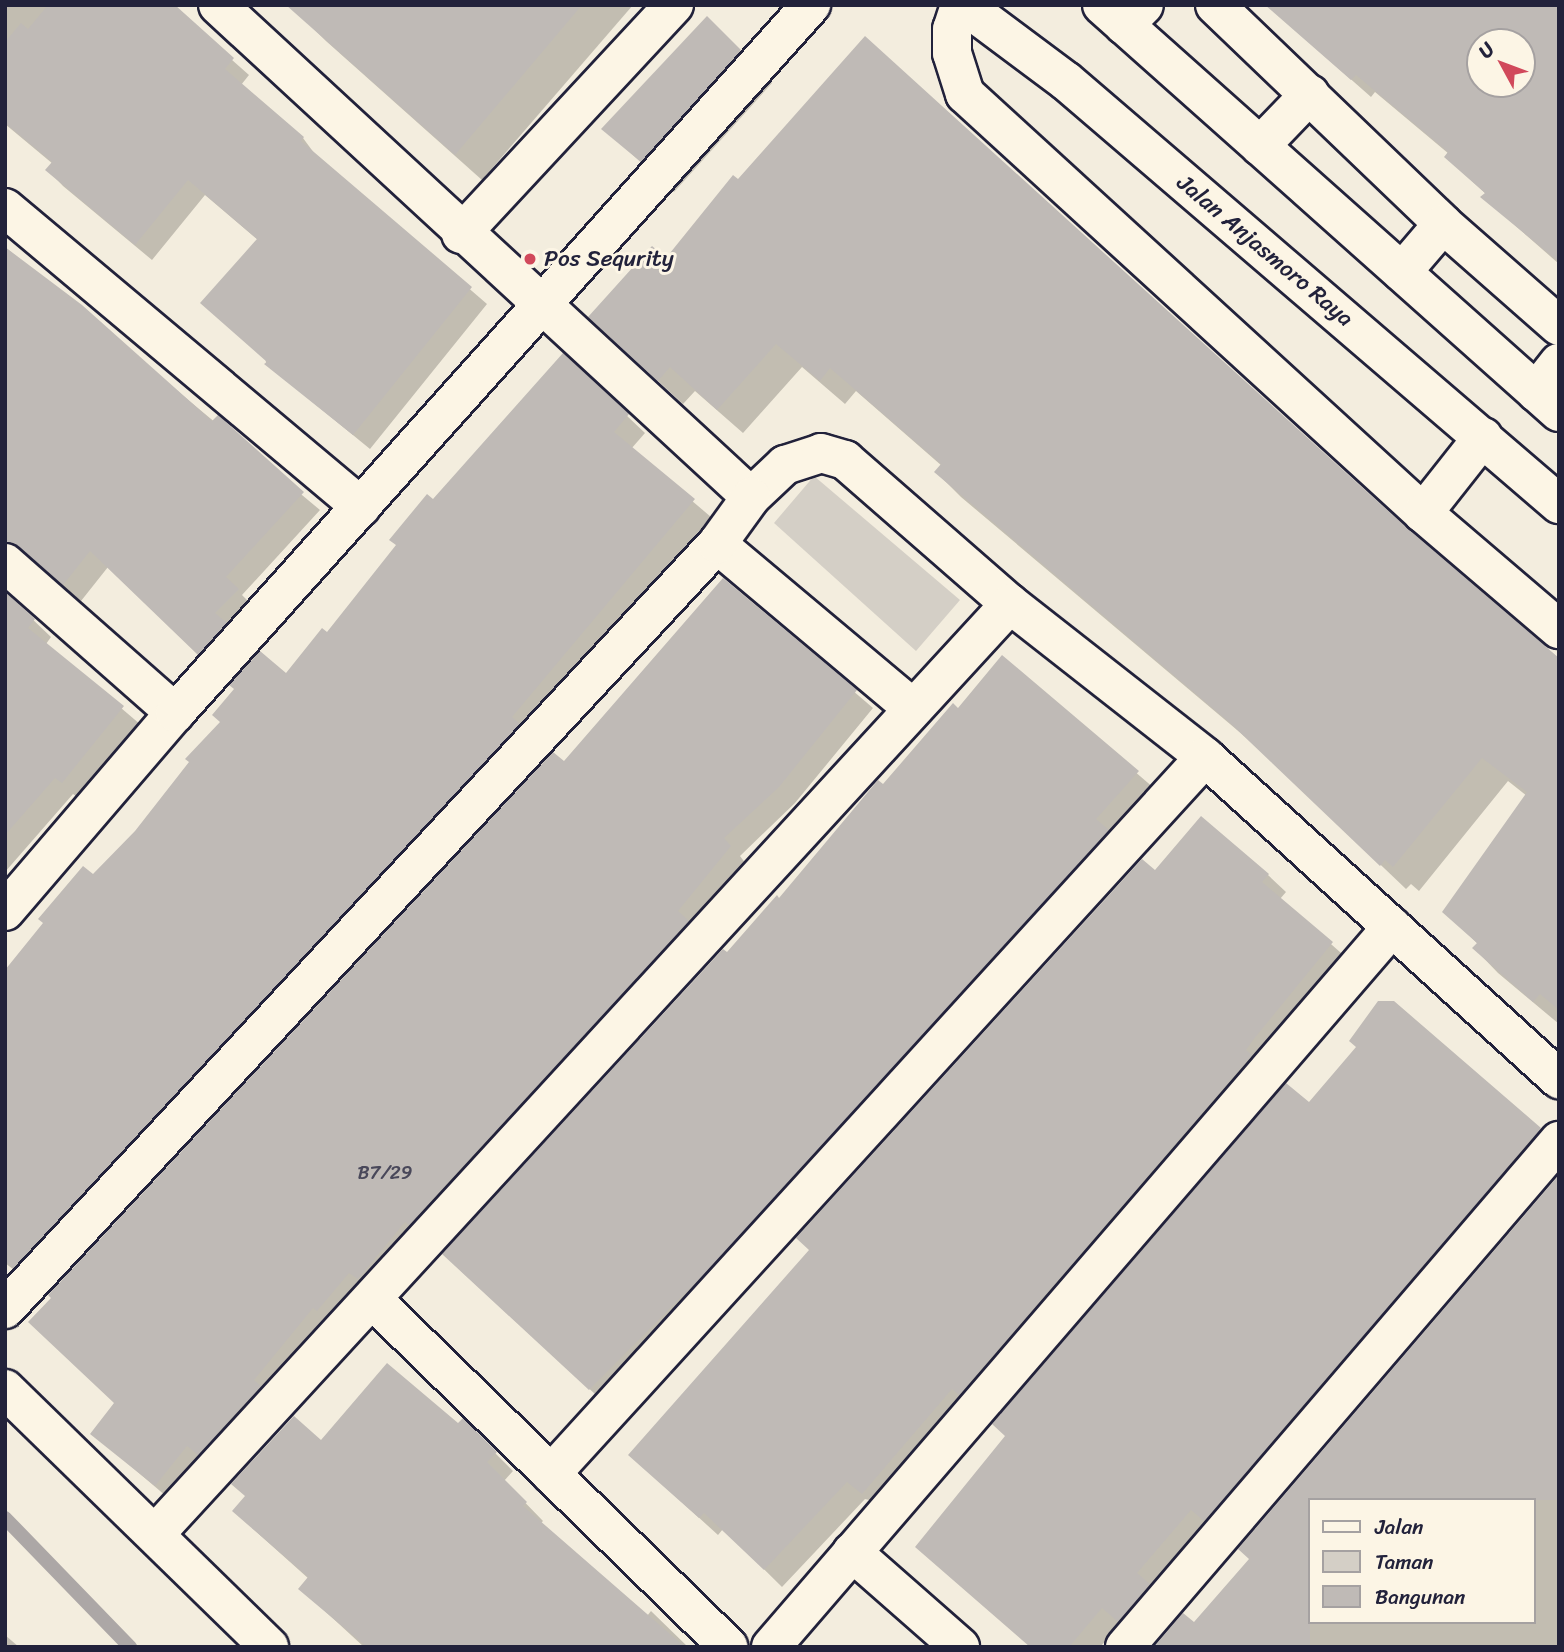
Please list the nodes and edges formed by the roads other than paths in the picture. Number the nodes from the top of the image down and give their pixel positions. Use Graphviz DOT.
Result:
graph roads {
  1 [pos="218,5"];
  2 [pos="674,5"];
  3 [pos="811,5"];
  4 [pos="962,5"];
  5 [pos="1215,5"];
  6 [pos="1124,12"];
  7 [pos="1310,94"];
  8 [pos="1260,146"];
  9 [pos="5,208"];
  10 [pos="1443,225"];
  11 [pos="461,234"];
  12 [pos="1402,272"];
  13 [pos="541,304"];
  14 [pos="1559,326"];
  15 [pos="1551,389"];
  16 [pos="1483,438"];
  17 [pos="751,497"];
  18 [pos="1559,504"];
  19 [pos="361,508"];
  20 [pos="1423,513"];
  21 [pos="717,544"];
  22 [pos="5,563"];
  23 [pos="1010,604"];
  24 [pos="1559,629"];
  25 [pos="911,707"];
  26 [pos="174,713"];
  27 [pos="1205,757"];
  28 [pos="5,911"];
  29 [pos="1392,927"];
  30 [pos="1559,1079"];
  31 [pos="1559,1141"];
  32 [pos="372,1299"];
  33 [pos="5,1309"];
  34 [pos="5,1389"];
  35 [pos="551,1474"];
  36 [pos="156,1534"];
  37 [pos="852,1552"];
  38 [pos="269,1647"];
  39 [pos="728,1647"];
  40 [pos="771,1647"];
  41 [pos="960,1647"];
  42 [pos="1125,1647"];
  1 -- 11 [label="street"];
  2 -- 11 [label="street"];
  3 -- 13 [label="street"];
  4 -- 16 [label="street, Jalan Anjasmoro Raya"];
  4 -- 20 [label="street"];
  5 -- 7 [label="street"];
  6 -- 8 [label="street"];
  7 -- 8 [label="street"];
  7 -- 10 [label="street"];
  8 -- 12 [label="street"];
  9 -- 19 [label="street"];
  10 -- 12 [label="street"];
  10 -- 14 [label="street"];
  11 -- 13 [label="street"];
  12 -- 15 [label="street"];
  13 -- 17 [label="street"];
  13 -- 19 [label="street"];
  16 -- 18 [label="street, Jalan Anjasmoro Raya"];
  16 -- 20 [label="street"];
  17 -- 21 [label="street"];
  17 -- 23 [label="street"];
  19 -- 26 [label="street"];
  20 -- 24 [label="street"];
  21 -- 25 [label="street"];
  21 -- 33 [label="street"];
  22 -- 26 [label="street"];
  23 -- 25 [label="street"];
  23 -- 27 [label="street"];
  25 -- 32 [label="street"];
  26 -- 28 [label="street"];
  27 -- 29 [label="street"];
  27 -- 35 [label="street"];
  29 -- 30 [label="street"];
  29 -- 37 [label="street"];
  31 -- 42 [label="street"];
  32 -- 35 [label="street"];
  32 -- 36 [label="street"];
  34 -- 36 [label="street"];
  35 -- 39 [label="street"];
  36 -- 38 [label="street"];
  37 -- 40 [label="street"];
  37 -- 41 [label="street"];
}
